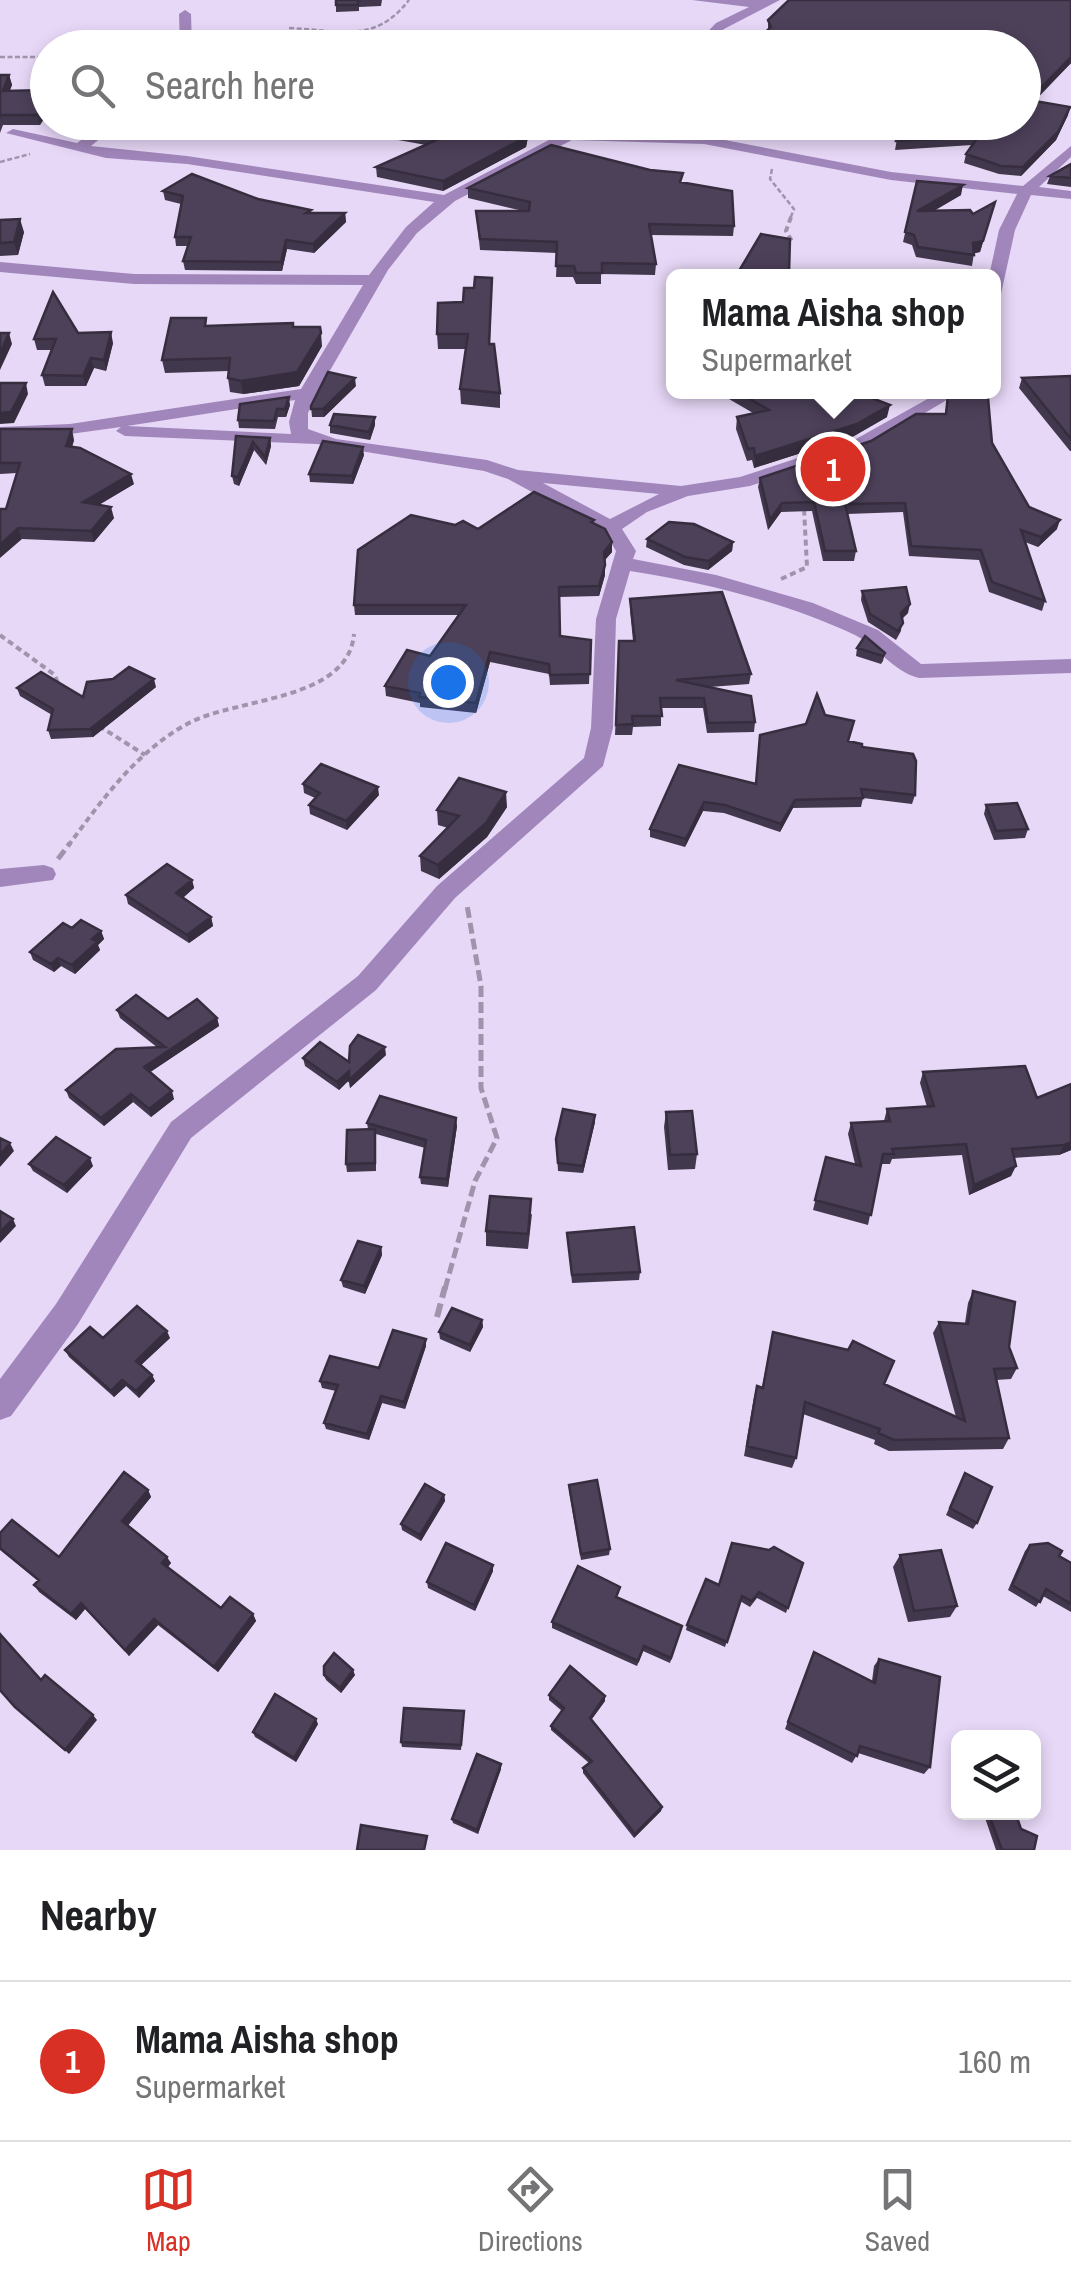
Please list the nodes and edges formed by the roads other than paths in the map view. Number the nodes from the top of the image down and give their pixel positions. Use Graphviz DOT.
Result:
graph roads {
  1 [pos="698,0"];
  2 [pos="771,3"];
  3 [pos="185,14"];
  4 [pos="185,30"];
  5 [pos="716,30"];
  6 [pos="13,133"];
  7 [pos="30,137"];
  8 [pos="44,140"];
  9 [pos="90,140"];
  10 [pos="561,140"];
  11 [pos="704,140"];
  12 [pos="80,148"];
  13 [pos="1071,150"];
  14 [pos="1026,192"];
  15 [pos="1071,195"];
  16 [pos="446,200"];
  17 [pos="0,267"];
  18 [pos="998,269"];
  19 [pos="374,280"];
  20 [pos="308,393"];
  21 [pos="940,399"];
  22 [pos="70,429"];
  23 [pos="0,432"];
  24 [pos="312,440"];
  25 [pos="515,475"];
  26 [pos="684,490"];
  27 [pos="611,527"];
  28 [pos="624,564"];
  29 [pos="1071,666"];
  30 [pos="44,874"];
  31 [pos="0,878"];
  32 [pos="0,1405"];
  1 -- 2 [label="street"];
  2 -- 5 [label="street"];
  3 -- 4 [label="street"];
  6 -- 7 [label="street"];
  8 -- 12 [label="street"];
  9 -- 12 [label="street"];
  10 -- 16 [label="street"];
  11 -- 14 [label="street"];
  12 -- 16 [label="street"];
  13 -- 14 [label="street"];
  14 -- 15 [label="street"];
  14 -- 18 [label="street"];
  16 -- 19 [label="street"];
  17 -- 19 [label="street"];
  19 -- 20 [label="street"];
  20 -- 22 [label="street"];
  20 -- 24 [label="street"];
  21 -- 26 [label="street"];
  22 -- 23 [label="street"];
  22 -- 24 [label="street"];
  24 -- 25 [label="street"];
  25 -- 26 [label="street"];
  25 -- 27 [label="street"];
  26 -- 27 [label="street"];
  27 -- 28 [label="street"];
  28 -- 29 [label="street"];
  28 -- 32 [label="street"];
  30 -- 31 [label="street"];
}
